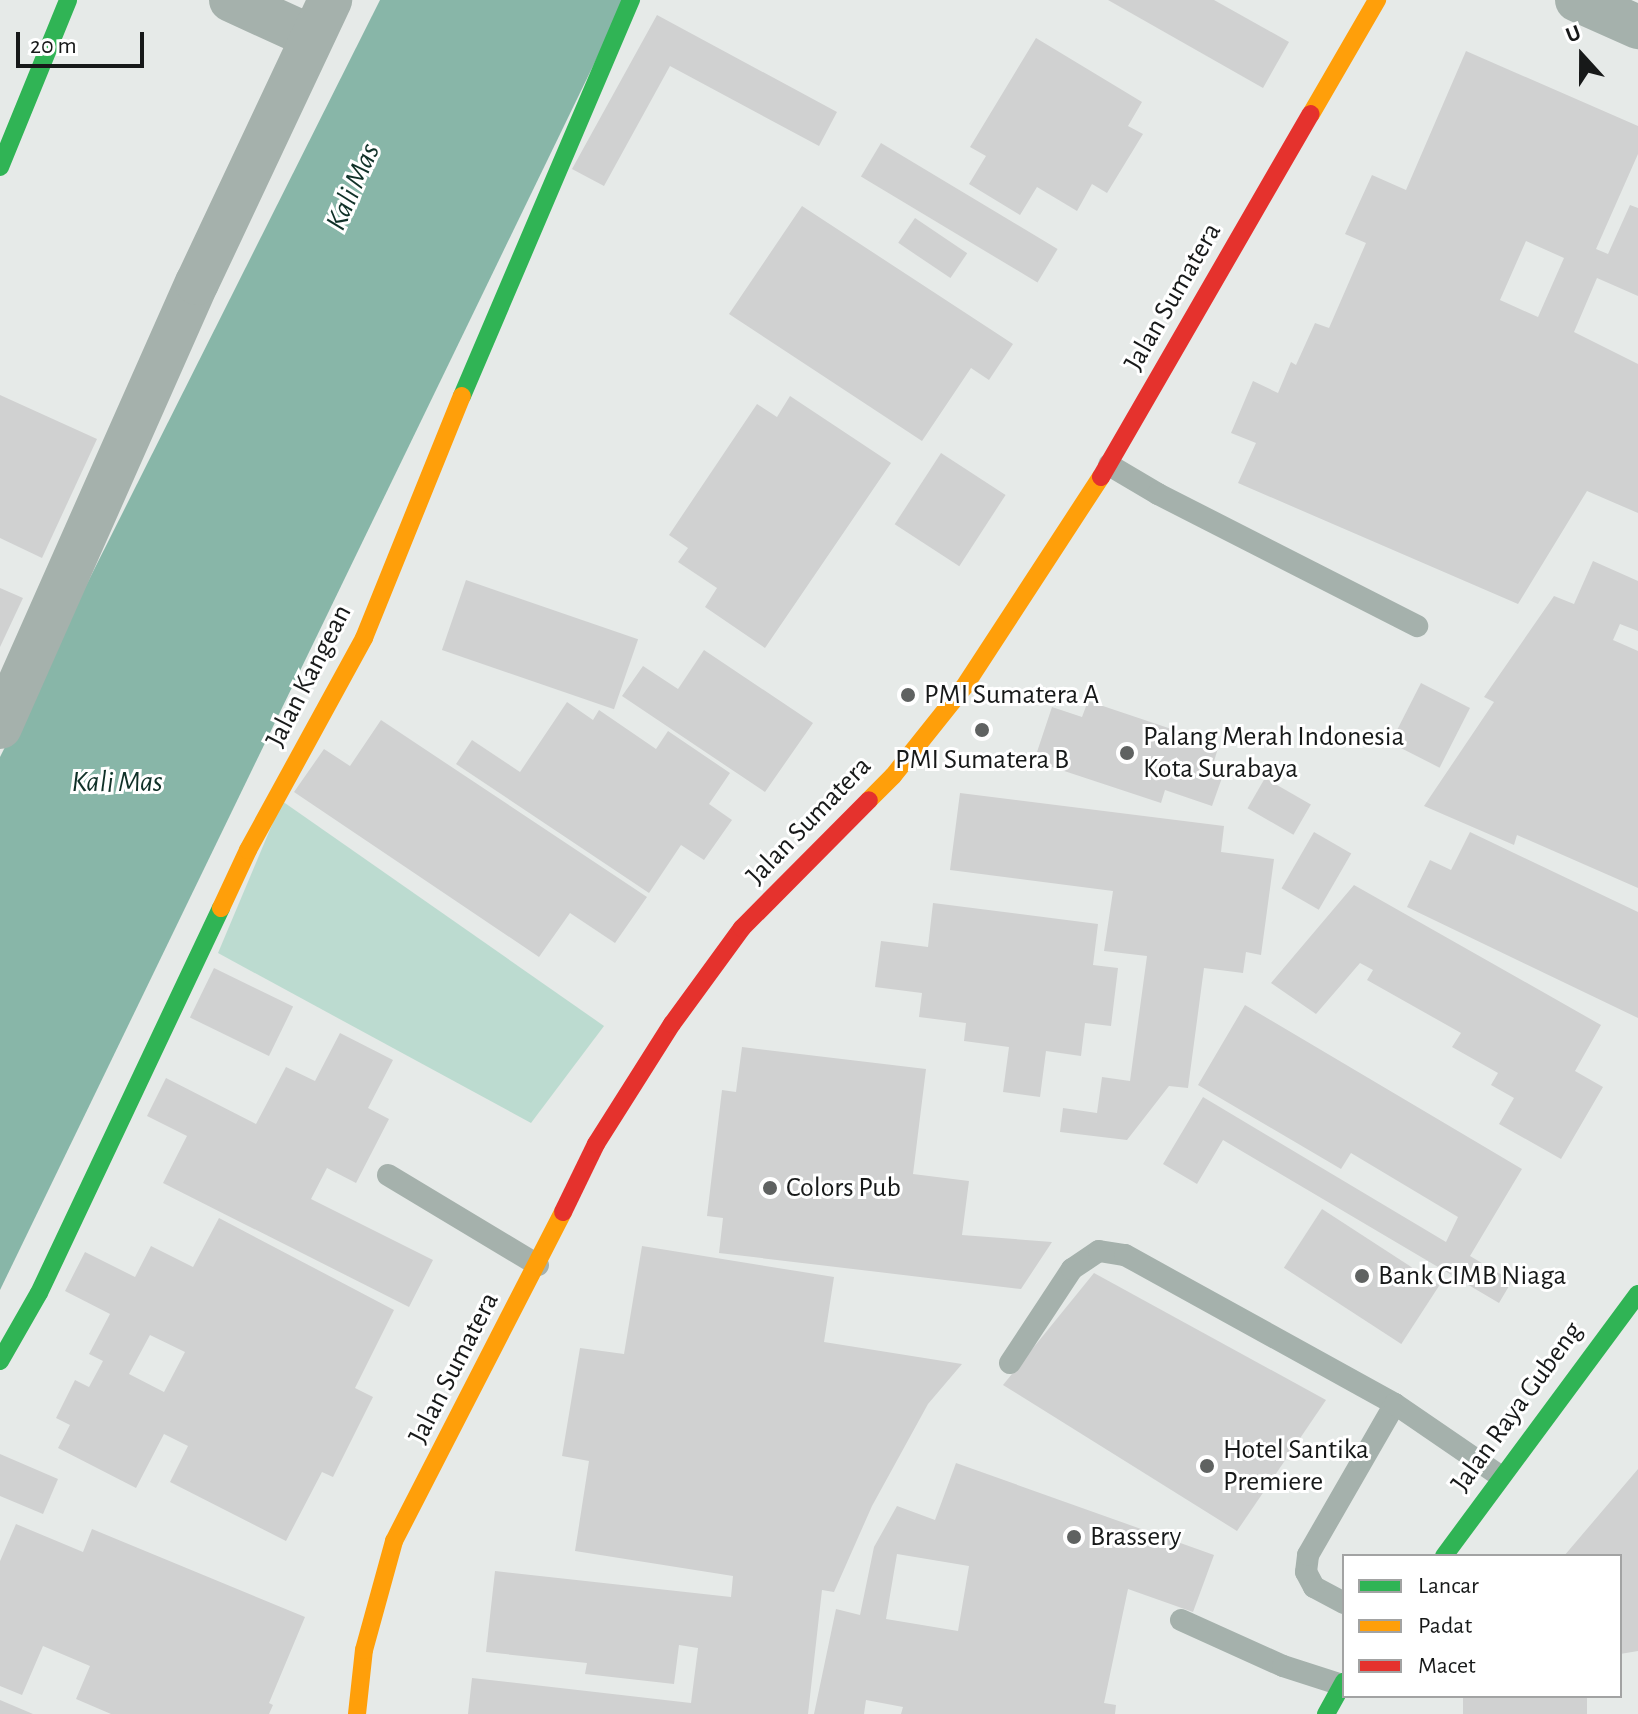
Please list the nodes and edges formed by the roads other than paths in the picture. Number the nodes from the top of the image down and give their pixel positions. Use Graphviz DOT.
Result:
graph roads {
  1 [pos="68,0"];
  2 [pos="231,0"];
  3 [pos="631,0"];
  4 [pos="1377,0"];
  5 [pos="1577,0"];
  6 [pos="321,18"];
  7 [pos="1638,27"];
  8 [pos="9,123"];
  9 [pos="0,167"];
  10 [pos="1109,465"];
  11 [pos="1417,626"];
  12 [pos="0,727"];
  13 [pos="388,1175"];
  14 [pos="538,1265"];
  15 [pos="1638,1294"];
  16 [pos="0,1361"];
  17 [pos="1010,1363"];
  18 [pos="1395,1404"];
  19 [pos="1500,1476"];
  20 [pos="1445,1554"];
  21 [pos="1342,1602"];
  22 [pos="1181,1620"];
  23 [pos="1342,1683"];
  24 [pos="1342,1685"];
  25 [pos="357,1714"];
  26 [pos="1326,1714"];
  1 -- 8 [label="main road"];
  2 -- 6 [label="street"];
  3 -- 16 [label="main road, Jalan Kangean"];
  4 -- 10 [label="main road, Jalan Sumatera"];
  5 -- 7 [label="street"];
  6 -- 12 [label="street"];
  8 -- 9 [label="main road"];
  10 -- 11 [label="lane"];
  10 -- 14 [label="main road, Jalan Sumatera"];
  13 -- 14 [label="lane"];
  14 -- 25 [label="main road, Jalan Sumatera"];
  15 -- 19 [label="main road, Jalan Raya Gubeng"];
  17 -- 18 [label="lane"];
  18 -- 19 [label="lane"];
  18 -- 21 [label="lane"];
  19 -- 20 [label="main road, Jalan Raya Gubeng"];
  22 -- 23 [label="lane"];
  24 -- 26 [label="main road"];
}
